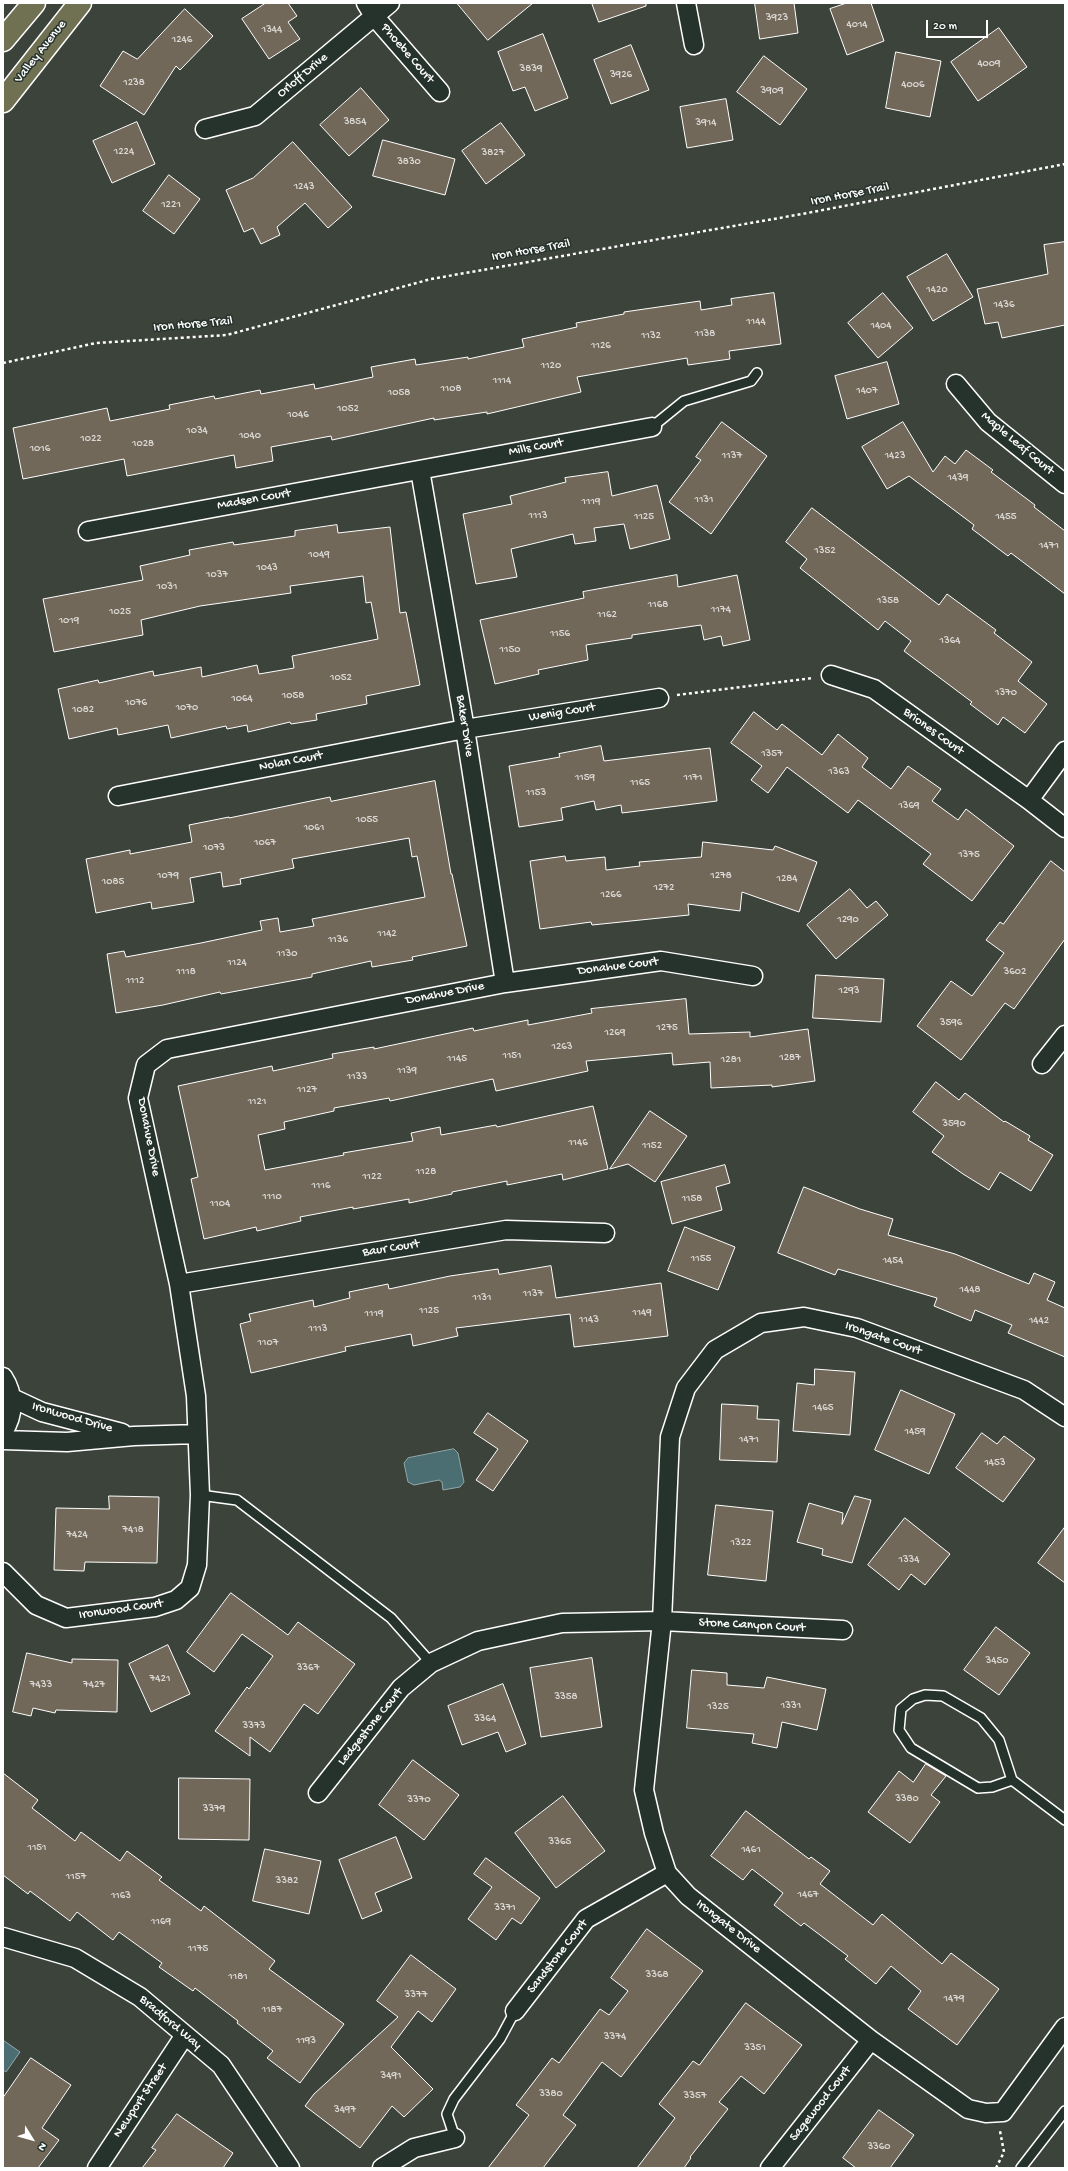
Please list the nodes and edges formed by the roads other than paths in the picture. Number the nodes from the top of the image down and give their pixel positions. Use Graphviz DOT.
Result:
graph roads {
  1 [pos="34,3"];
  2 [pos="80,3"];
  3 [pos="390,3"];
  4 [pos="686,3"];
  5 [pos="370,9"];
  6 [pos="8,30"];
  7 [pos="694,46"];
  8 [pos="440,92"];
  9 [pos="3,101"];
  10 [pos="204,129"];
  11 [pos="757,373"];
  12 [pos="956,384"];
  13 [pos="652,427"];
  14 [pos="420,470"];
  15 [pos="1065,484"];
  16 [pos="88,531"];
  17 [pos="831,675"];
  18 [pos="659,698"];
  19 [pos="465,728"];
  20 [pos="1065,751"];
  21 [pos="118,796"];
  22 [pos="1029,800"];
  23 [pos="1065,828"];
  24 [pos="753,976"];
  25 [pos="505,983"];
  26 [pos="1065,1035"];
  27 [pos="1042,1064"];
  28 [pos="605,1234"];
  29 [pos="179,1284"];
  30 [pos="3,1377"];
  31 [pos="12,1398"];
  32 [pos="1065,1418"];
  33 [pos="3,1432"];
  34 [pos="197,1434"];
  35 [pos="134,1436"];
  36 [pos="3,1440"];
  37 [pos="200,1495"];
  38 [pos="3,1572"];
  39 [pos="662,1621"];
  40 [pos="843,1630"];
  41 [pos="431,1663"];
  42 [pos="1012,1780"];
  43 [pos="318,1793"];
  44 [pos="1065,1820"];
  45 [pos="667,1873"];
  46 [pos="3,1937"];
  47 [pos="516,2011"];
  48 [pos="1065,2027"];
  49 [pos="185,2035"];
  50 [pos="871,2040"];
  51 [pos="1065,2111"];
  52 [pos="455,2138"];
  53 [pos="97,2168"];
  54 [pos="290,2168"];
  55 [pos="382,2168"];
  56 [pos="770,2168"];
  57 [pos="1021,2168"];
  1 -- 6 [label="main road"];
  2 -- 9 [label="main road, Valley Avenue"];
  3 -- 5 [label="street, Orloff Drive"];
  4 -- 7 [label="street"];
  5 -- 8 [label="street, Phoebe Court"];
  5 -- 10 [label="street, Orloff Drive"];
  11 -- 13 [label="lane"];
  12 -- 15 [label="street, Maple Leaf Court"];
  13 -- 14 [label="street, Mills Court"];
  14 -- 16 [label="street, Madsen Court"];
  14 -- 19 [label="street, Baker Drive"];
  17 -- 22 [label="street, Briones Court"];
  18 -- 19 [label="street, Wenig Court"];
  19 -- 21 [label="street, Nolan Court"];
  19 -- 25 [label="street, Baker Drive"];
  20 -- 22 [label="street"];
  22 -- 23 [label="street, Briones Court"];
  24 -- 25 [label="street, Donahue Court"];
  25 -- 29 [label="street, Donahue Drive"];
  26 -- 27 [label="street"];
  28 -- 29 [label="street, Baur Court"];
  29 -- 34 [label="street, Donahue Drive"];
  30 -- 31 [label="street"];
  31 -- 33 [label="street"];
  31 -- 35 [label="street, Ironwood Drive"];
  32 -- 39 [label="street, Irongate Court"];
  34 -- 35 [label="street, Ironwood Drive"];
  34 -- 37 [label="street, Ironwood Court"];
  35 -- 36 [label="street, Ironwood Drive"];
  37 -- 38 [label="street, Ironwood Court"];
  37 -- 41 [label="lane"];
  39 -- 40 [label="street, Stone Canyon Court"];
  39 -- 41 [label="street, Ledgestone Court"];
  39 -- 45 [label="street, Irongate Drive"];
  41 -- 43 [label="street, Ledgestone Court"];
  42 -- 42 [label="lane"];
  42 -- 44 [label="lane"];
  45 -- 47 [label="street, Sandstone Court"];
  45 -- 50 [label="street, Irongate Drive"];
  46 -- 49 [label="street, Bradford Way"];
  47 -- 52 [label="lane"];
  48 -- 50 [label="street, Irongate Drive"];
  49 -- 53 [label="street, Newport Street"];
  49 -- 54 [label="street, Bradford Way"];
  50 -- 56 [label="street, Sagewood Court"];
  51 -- 57 [label="lane"];
  52 -- 55 [label="street"];
}
